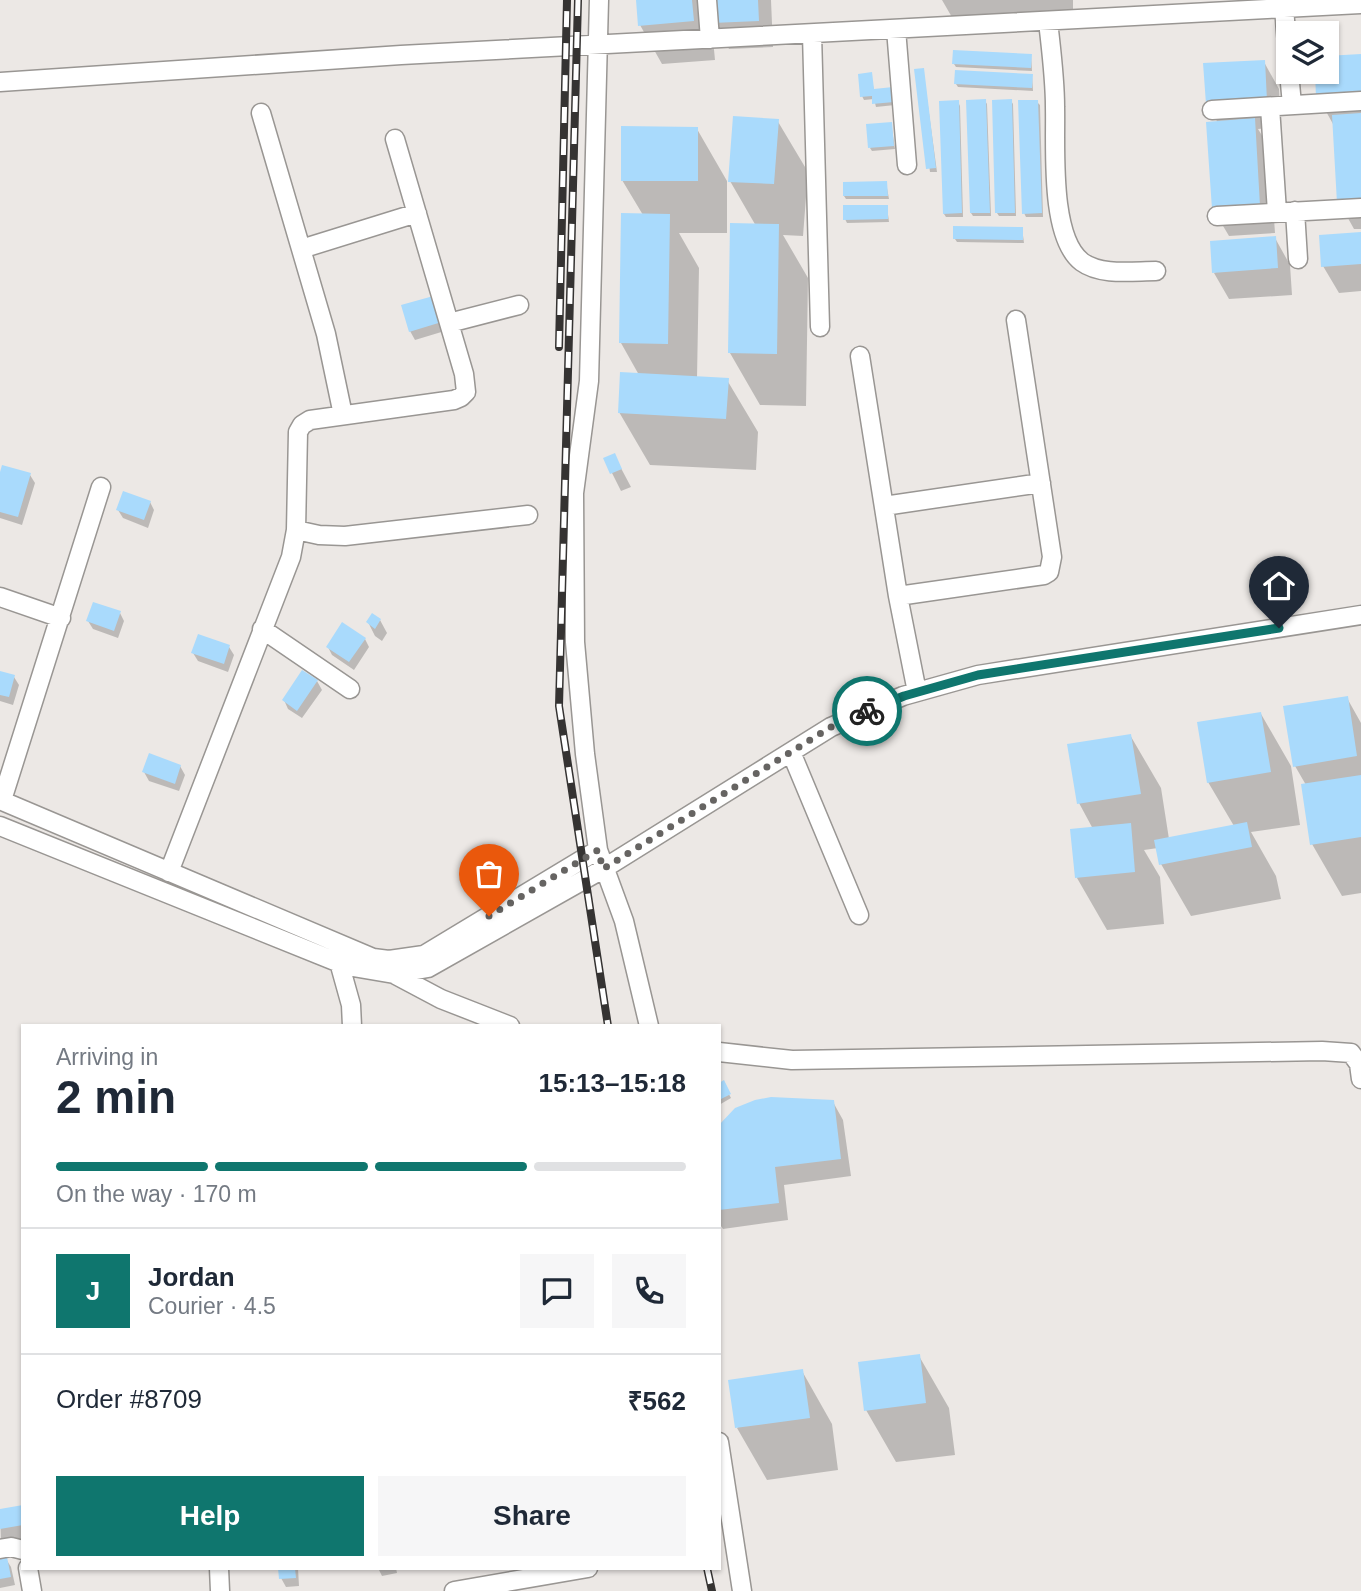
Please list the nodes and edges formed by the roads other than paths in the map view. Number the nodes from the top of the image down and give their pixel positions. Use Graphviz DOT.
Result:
graph roads {
  1 [pos="599,0"];
  2 [pos="707,0"];
  3 [pos="1315,3"];
  4 [pos="1361,4"];
  5 [pos="1284,8"];
  6 [pos="1048,21"];
  7 [pos="1285,21"];
  8 [pos="896,29"];
  9 [pos="812,34"];
  10 [pos="710,39"];
  11 [pos="598,46"];
  12 [pos="0,82"];
  13 [pos="1290,84"];
  14 [pos="1361,101"];
  15 [pos="1292,105"];
  16 [pos="1270,107"];
  17 [pos="1212,110"];
  18 [pos="261,113"];
  19 [pos="395,139"];
  20 [pos="907,165"];
  21 [pos="1361,208"];
  22 [pos="1286,212"];
  23 [pos="417,213"];
  24 [pos="1217,216"];
  25 [pos="301,248"];
  26 [pos="1298,259"];
  27 [pos="1156,271"];
  28 [pos="519,305"];
  29 [pos="1016,320"];
  30 [pos="449,323"];
  31 [pos="820,327"];
  32 [pos="860,356"];
  33 [pos="343,415"];
  34 [pos="1041,483"];
  35 [pos="102,486"];
  36 [pos="884,506"];
  37 [pos="528,515"];
  38 [pos="296,530"];
  39 [pos="898,596"];
  40 [pos="0,597"];
  41 [pos="1361,615"];
  42 [pos="61,618"];
  43 [pos="262,629"];
  44 [pos="350,689"];
  45 [pos="917,692"];
  46 [pos="791,752"];
  47 [pos="1,800"];
  48 [pos="0,826"];
  49 [pos="598,850"];
  50 [pos="603,869"];
  51 [pos="169,872"];
  52 [pos="859,915"];
  53 [pos="373,958"];
  54 [pos="339,962"];
  55 [pos="394,974"];
  56 [pos="352,1024"];
  57 [pos="505,1024"];
  58 [pos="649,1024"];
  59 [pos="721,1052"];
  60 [pos="1361,1079"];
  61 [pos="721,1464"];
  62 [pos="728,1545"];
  63 [pos="0,1549"];
  64 [pos="21,1550"];
  65 [pos="28,1570"];
  66 [pos="219,1570"];
  67 [pos="576,1570"];
  68 [pos="32,1591"];
  69 [pos="220,1591"];
  70 [pos="454,1591"];
  71 [pos="742,1591"];
  1 -- 11 [label="street"];
  2 -- 10 [label="street"];
  3 -- 4 [label="street"];
  3 -- 5 [label="street"];
  5 -- 6 [label="street"];
  5 -- 7 [label="street"];
  6 -- 8 [label="street"];
  6 -- 27 [label="street"];
  8 -- 9 [label="street"];
  8 -- 20 [label="street"];
  9 -- 10 [label="street"];
  9 -- 31 [label="street"];
  10 -- 11 [label="street"];
  11 -- 12 [label="street"];
  11 -- 49 [label="street"];
  13 -- 15 [label="street"];
  14 -- 15 [label="street"];
  15 -- 16 [label="street"];
  16 -- 17 [label="street"];
  16 -- 22 [label="street"];
  18 -- 25 [label="street"];
  19 -- 23 [label="street"];
  21 -- 22 [label="street"];
  22 -- 24 [label="street"];
  22 -- 26 [label="street"];
  23 -- 25 [label="street"];
  23 -- 30 [label="street"];
  25 -- 33 [label="street"];
  28 -- 30 [label="street"];
  29 -- 34 [label="street"];
  30 -- 33 [label="street"];
  32 -- 36 [label="street"];
  33 -- 38 [label="street"];
  34 -- 36 [label="street"];
  34 -- 39 [label="street"];
  35 -- 42 [label="street"];
  36 -- 39 [label="street"];
  37 -- 38 [label="street"];
  38 -- 43 [label="street"];
  39 -- 45 [label="street"];
  40 -- 42 [label="street"];
  41 -- 45 [label="street"];
  42 -- 47 [label="street"];
  43 -- 44 [label="street"];
  43 -- 51 [label="street"];
  45 -- 46 [label="street"];
  46 -- 50 [label="street"];
  46 -- 52 [label="street"];
  47 -- 51 [label="street"];
  48 -- 54 [label="street"];
  49 -- 50 [label="street"];
  49 -- 53 [label="street"];
  50 -- 55 [label="street"];
  50 -- 58 [label="street"];
  51 -- 53 [label="street"];
  53 -- 55 [label="street"];
  54 -- 55 [label="street"];
  54 -- 56 [label="street"];
  55 -- 57 [label="street"];
  59 -- 60 [label="street"];
  61 -- 62 [label="street"];
  62 -- 71 [label="street"];
  63 -- 64 [label="street"];
  65 -- 68 [label="street"];
  66 -- 69 [label="street"];
  67 -- 70 [label="street"];
}
